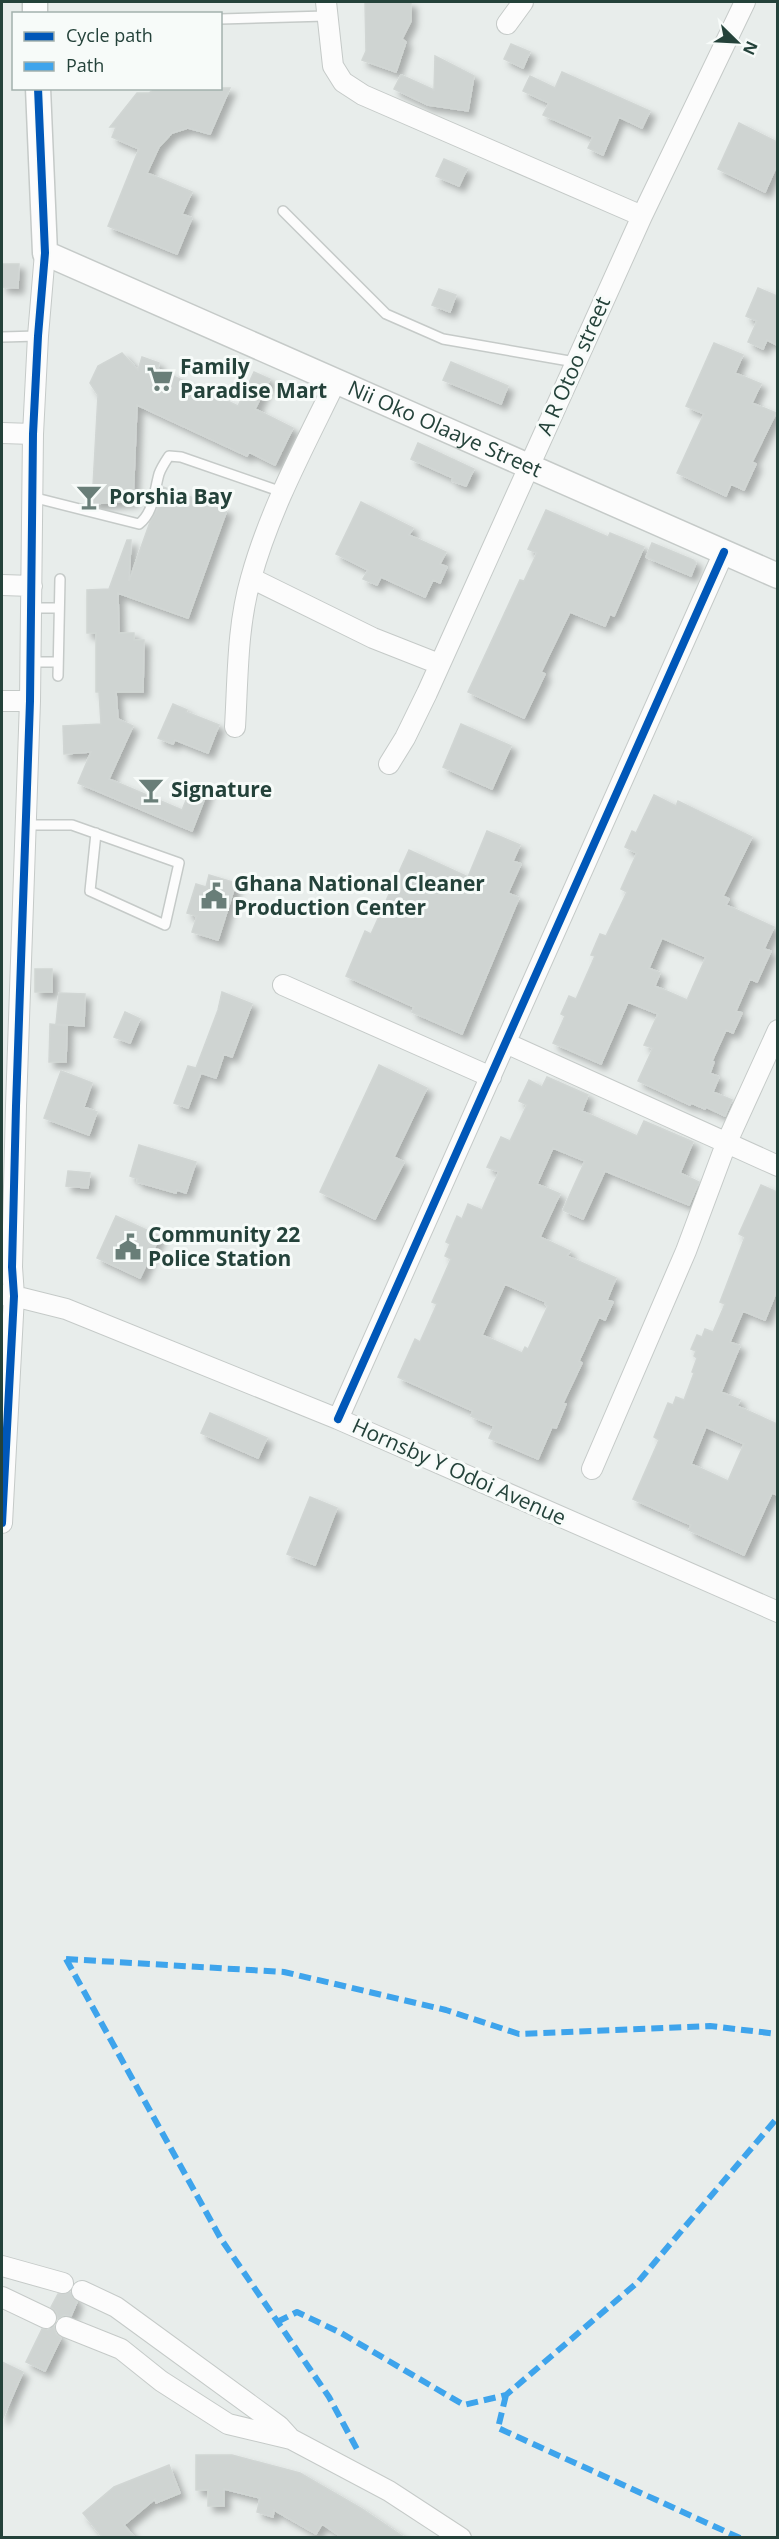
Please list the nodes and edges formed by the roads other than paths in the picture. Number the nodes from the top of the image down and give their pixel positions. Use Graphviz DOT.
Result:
graph roads {
  1 [pos="523,2"];
  2 [pos="745,2"];
  3 [pos="326,9"];
  4 [pos="222,19"];
  5 [pos="507,24"];
  6 [pos="38,90"];
  7 [pos="283,211"];
  8 [pos="642,216"];
  9 [pos="45,253"];
  10 [pos="38,336"];
  11 [pos="2,337"];
  12 [pos="576,362"];
  13 [pos="336,381"];
  14 [pos="2,433"];
  15 [pos="33,434"];
  16 [pos="528,466"];
  17 [pos="282,492"];
  18 [pos="32,497"];
  19 [pos="723,552"];
  20 [pos="776,572"];
  21 [pos="251,578"];
  22 [pos="60,579"];
  23 [pos="2,585"];
  24 [pos="32,586"];
  25 [pos="32,608"];
  26 [pos="59,608"];
  27 [pos="31,662"];
  28 [pos="58,662"];
  29 [pos="439,664"];
  30 [pos="58,676"];
  31 [pos="2,700"];
  32 [pos="30,700"];
  33 [pos="235,727"];
  34 [pos="389,764"];
  35 [pos="24,825"];
  36 [pos="96,833"];
  37 [pos="283,984"];
  38 [pos="777,1030"];
  39 [pos="506,1043"];
  40 [pos="490,1077"];
  41 [pos="9,1106"];
  42 [pos="726,1144"];
  43 [pos="777,1166"];
  44 [pos="8,1295"];
  45 [pos="338,1419"];
  46 [pos="592,1469"];
  47 [pos="2,1511"];
  48 [pos="777,1612"];
  49 [pos="2,2266"];
  50 [pos="31,2273"];
  51 [pos="63,2283"];
  52 [pos="82,2291"];
  53 [pos="10,2301"];
  54 [pos="46,2318"];
  55 [pos="66,2327"];
  56 [pos="143,2327"];
  57 [pos="122,2349"];
  58 [pos="291,2439"];
  59 [pos="461,2538"];
  1 -- 5 [label="street"];
  2 -- 8 [label="street, A R Otoo street"];
  3 -- 4 [label="lane"];
  3 -- 8 [label="street"];
  6 -- 9 [label="street"];
  7 -- 12 [label="lane"];
  8 -- 12 [label="street, A R Otoo street"];
  9 -- 10 [label="street"];
  9 -- 13 [label="street, Nii Oko Olaaye Street"];
  10 -- 11 [label="lane"];
  10 -- 15 [label="street"];
  12 -- 16 [label="street, A R Otoo street"];
  13 -- 16 [label="street, Nii Oko Olaaye Street"];
  13 -- 17 [label="street"];
  14 -- 15 [label="street"];
  15 -- 18 [label="street"];
  16 -- 19 [label="street, Nii Oko Olaaye Street"];
  16 -- 29 [label="street, A R Otoo street"];
  17 -- 18 [label="lane"];
  17 -- 21 [label="street"];
  18 -- 24 [label="street"];
  19 -- 20 [label="street, Nii Oko Olaaye Street"];
  19 -- 39 [label="street"];
  21 -- 29 [label="street"];
  21 -- 33 [label="street"];
  22 -- 26 [label="lane"];
  23 -- 24 [label="street"];
  24 -- 25 [label="street"];
  25 -- 26 [label="lane"];
  25 -- 27 [label="street"];
  26 -- 28 [label="lane"];
  27 -- 28 [label="lane"];
  27 -- 32 [label="street"];
  28 -- 30 [label="lane"];
  29 -- 34 [label="street, A R Otoo street"];
  31 -- 32 [label="street"];
  32 -- 35 [label="street"];
  35 -- 36 [label="lane"];
  35 -- 41 [label="street"];
  36 -- 36 [label="lane"];
  37 -- 40 [label="street"];
  38 -- 42 [label="street"];
  39 -- 40 [label="street"];
  39 -- 42 [label="street"];
  40 -- 45 [label="street"];
  41 -- 44 [label="street"];
  42 -- 43 [label="street"];
  42 -- 46 [label="street"];
  44 -- 45 [label="street, Hornsby Y Odoi Avenue"];
  44 -- 47 [label="street"];
  45 -- 48 [label="street, Hornsby Y Odoi Avenue"];
  49 -- 50 [label="street"];
  50 -- 51 [label="street"];
  50 -- 53 [label="street"];
  52 -- 56 [label="street"];
  53 -- 54 [label="street"];
  55 -- 57 [label="street"];
  56 -- 57 [label="street"];
  56 -- 58 [label="street"];
  57 -- 58 [label="street"];
  58 -- 59 [label="street"];
}
